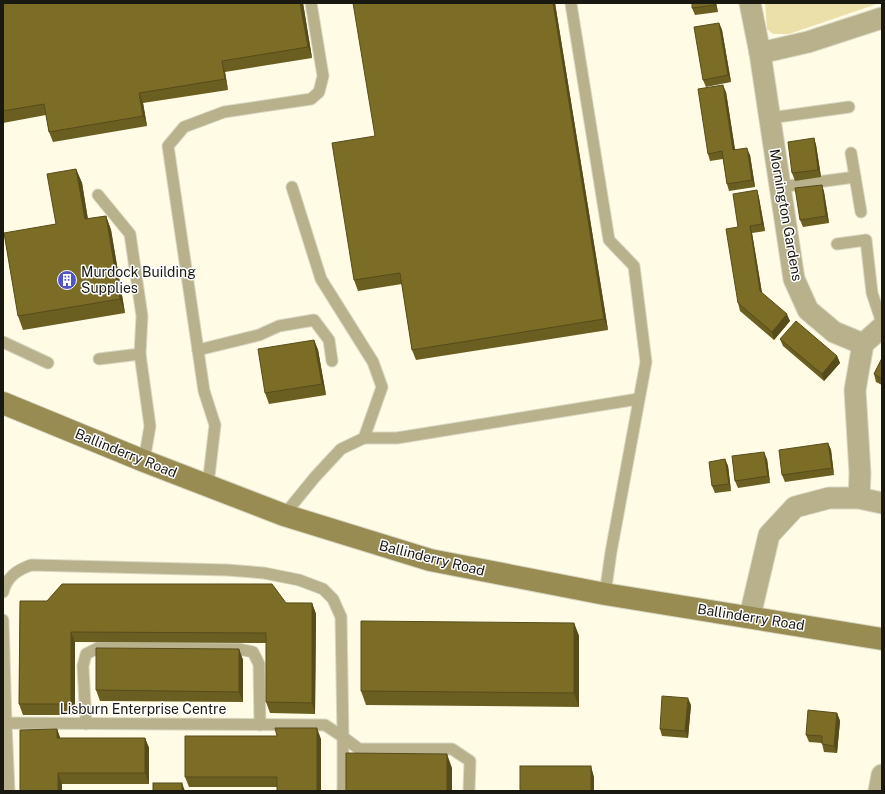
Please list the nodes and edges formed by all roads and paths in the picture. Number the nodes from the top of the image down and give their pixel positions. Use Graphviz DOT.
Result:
graph roads {
  1 [pos="311,3"];
  2 [pos="571,4"];
  3 [pos="751,7"];
  4 [pos="882,18"];
  5 [pos="760,53"];
  6 [pos="849,107"];
  7 [pos="770,118"];
  8 [pos="851,153"];
  9 [pos="855,177"];
  10 [pos="292,187"];
  11 [pos="780,187"];
  12 [pos="98,195"];
  13 [pos="861,212"];
  14 [pos="837,244"];
  15 [pos="882,323"];
  16 [pos="882,327"];
  17 [pos="3,342"];
  18 [pos="863,344"];
  19 [pos="198,350"];
  20 [pos="140,354"];
  21 [pos="99,359"];
  22 [pos="332,361"];
  23 [pos="48,363"];
  24 [pos="638,399"];
  25 [pos="3,403"];
  26 [pos="364,438"];
  27 [pos="144,461"];
  28 [pos="208,485"];
  29 [pos="859,498"];
  30 [pos="882,504"];
  31 [pos="284,515"];
  32 [pos="3,592"];
  33 [pos="605,594"];
  34 [pos="750,616"];
  35 [pos="3,620"];
  36 [pos="882,638"];
  37 [pos="6,723"];
  38 [pos="86,724"];
  39 [pos="260,724"];
  40 [pos="343,737"];
  41 [pos="882,775"];
  42 [pos="9,791"];
  43 [pos="343,791"];
  44 [pos="470,791"];
  45 [pos="879,791"];
  1 -- 19 [label="lane"];
  2 -- 24 [label="lane"];
  3 -- 5 [label="street, Mornington Gardens"];
  4 -- 5 [label="street"];
  5 -- 7 [label="street, Mornington Gardens"];
  6 -- 7 [label="lane"];
  7 -- 11 [label="street, Mornington Gardens"];
  8 -- 9 [label="lane"];
  9 -- 11 [label="lane"];
  9 -- 13 [label="lane"];
  10 -- 26 [label="lane"];
  11 -- 18 [label="street, Mornington Gardens"];
  12 -- 20 [label="lane"];
  14 -- 15 [label="lane"];
  16 -- 18 [label="street"];
  17 -- 23 [label="lane"];
  18 -- 29 [label="street"];
  19 -- 22 [label="lane"];
  19 -- 28 [label="lane"];
  20 -- 21 [label="lane"];
  20 -- 27 [label="lane"];
  24 -- 26 [label="lane"];
  24 -- 33 [label="lane"];
  25 -- 27 [label="main road, Ballinderry Road"];
  26 -- 31 [label="lane"];
  27 -- 28 [label="main road, Ballinderry Road"];
  28 -- 31 [label="main road, Ballinderry Road"];
  29 -- 30 [label="street"];
  29 -- 34 [label="street"];
  31 -- 33 [label="main road, Ballinderry Road"];
  32 -- 40 [label="lane"];
  33 -- 34 [label="main road, Ballinderry Road"];
  34 -- 36 [label="main road, Ballinderry Road"];
  35 -- 37 [label="lane"];
  37 -- 38 [label="lane, Lisburn Enterprise Centre"];
  37 -- 42 [label="lane"];
  38 -- 39 [label="lane, Lisburn Enterprise Centre"];
  38 -- 39 [label="lane"];
  39 -- 40 [label="lane, Lisburn Enterprise Centre"];
  40 -- 43 [label="lane"];
  40 -- 44 [label="lane, Lisburn Enterprise Centre"];
  41 -- 45 [label="street"];
}
